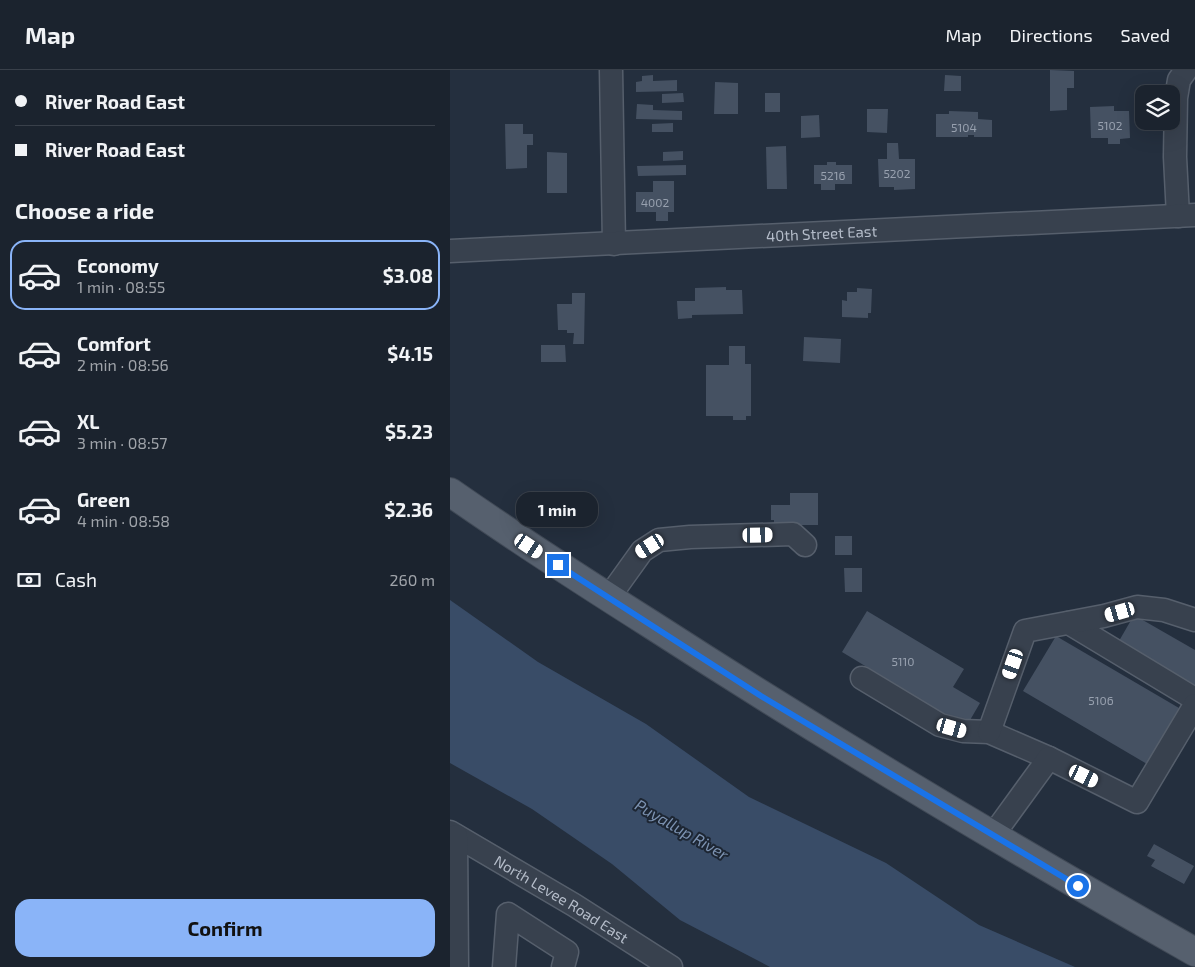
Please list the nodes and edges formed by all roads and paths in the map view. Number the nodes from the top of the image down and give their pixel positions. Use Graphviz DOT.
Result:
graph roads {
  1 [pos="611,70"];
  2 [pos="1186,70"];
  3 [pos="1187,215"];
  4 [pos="614,244"];
  5 [pos="450,251"];
  6 [pos="450,492"];
  7 [pos="805,544"];
  8 [pos="608,597"];
  9 [pos="1195,620"];
  10 [pos="1069,623"];
  11 [pos="862,678"];
  12 [pos="1195,699"];
  13 [pos="1195,705"];
  14 [pos="989,732"];
  15 [pos="1049,758"];
  16 [pos="453,834"];
  17 [pos="993,835"];
  18 [pos="1195,952"];
  19 [pos="457,967"];
  20 [pos="504,967"];
  21 [pos="563,967"];
  22 [pos="671,967"];
  1 -- 4 [label="street"];
  2 -- 3 [label="street"];
  3 -- 4 [label="street, 40th Street East"];
  4 -- 5 [label="street, 40th Street East"];
  6 -- 8 [label="main road"];
  7 -- 8 [label="street"];
  8 -- 17 [label="main road"];
  9 -- 10 [label="street"];
  10 -- 12 [label="street"];
  10 -- 14 [label="street"];
  11 -- 14 [label="street"];
  13 -- 15 [label="street"];
  14 -- 15 [label="street"];
  15 -- 17 [label="street"];
  16 -- 19 [label="street"];
  16 -- 22 [label="street, North Levee Road East"];
  17 -- 18 [label="main road"];
  20 -- 21 [label="street"];
}
